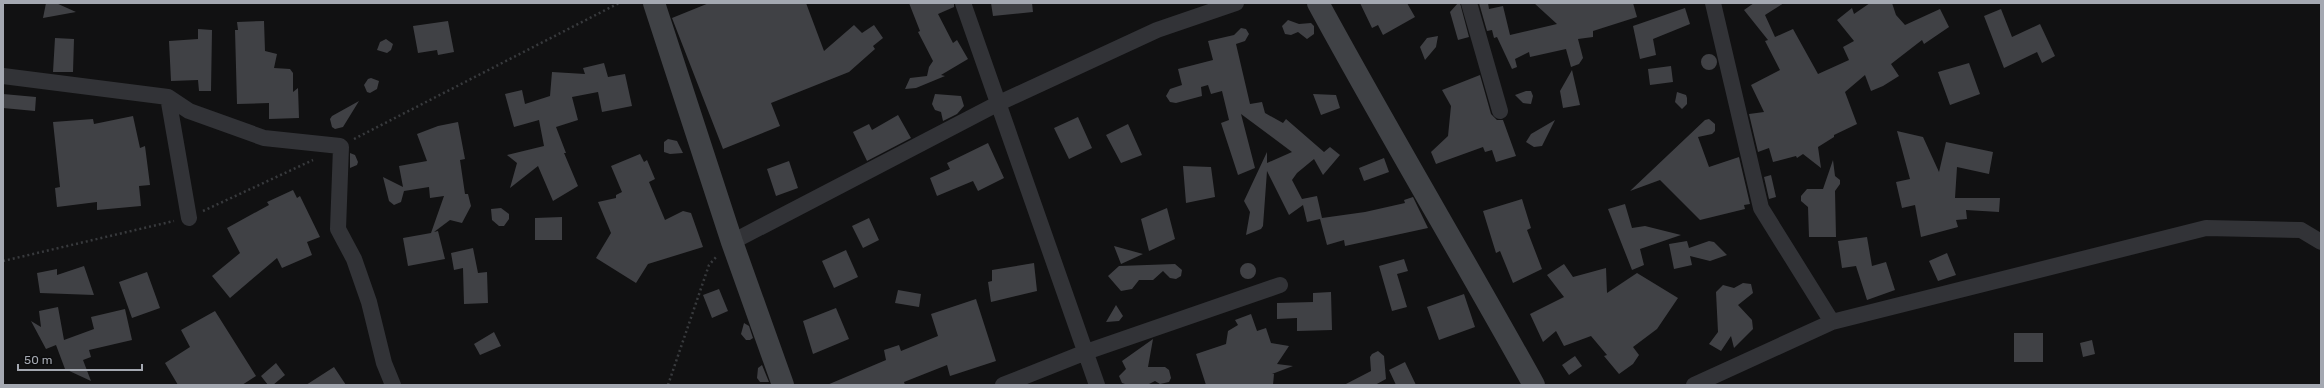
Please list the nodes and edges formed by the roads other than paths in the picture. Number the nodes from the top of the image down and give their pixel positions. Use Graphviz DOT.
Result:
graph roads {
  1 [pos="654,3"];
  2 [pos="963,3"];
  3 [pos="1236,3"];
  4 [pos="1318,3"];
  5 [pos="1469,3"];
  6 [pos="1713,3"];
  7 [pos="3,76"];
  8 [pos="168,96"];
  9 [pos="997,104"];
  10 [pos="1500,111"];
  11 [pos="189,218"];
  12 [pos="732,242"];
  13 [pos="2321,242"];
  14 [pos="1280,285"];
  15 [pos="1832,322"];
  16 [pos="1086,352"];
  17 [pos="393,385"];
  18 [pos="783,385"];
  19 [pos="1003,385"];
  20 [pos="1097,385"];
  21 [pos="1534,385"];
  22 [pos="1694,385"];
  1 -- 12 [label="main road"];
  2 -- 9 [label="street"];
  3 -- 9 [label="street"];
  4 -- 21 [label="main road"];
  5 -- 10 [label="street"];
  6 -- 15 [label="street"];
  7 -- 8 [label="street"];
  8 -- 11 [label="street"];
  8 -- 17 [label="street"];
  9 -- 12 [label="street"];
  9 -- 16 [label="street"];
  12 -- 18 [label="main road"];
  13 -- 15 [label="street"];
  14 -- 16 [label="street"];
  15 -- 22 [label="street"];
  16 -- 19 [label="street"];
  16 -- 20 [label="street"];
}
